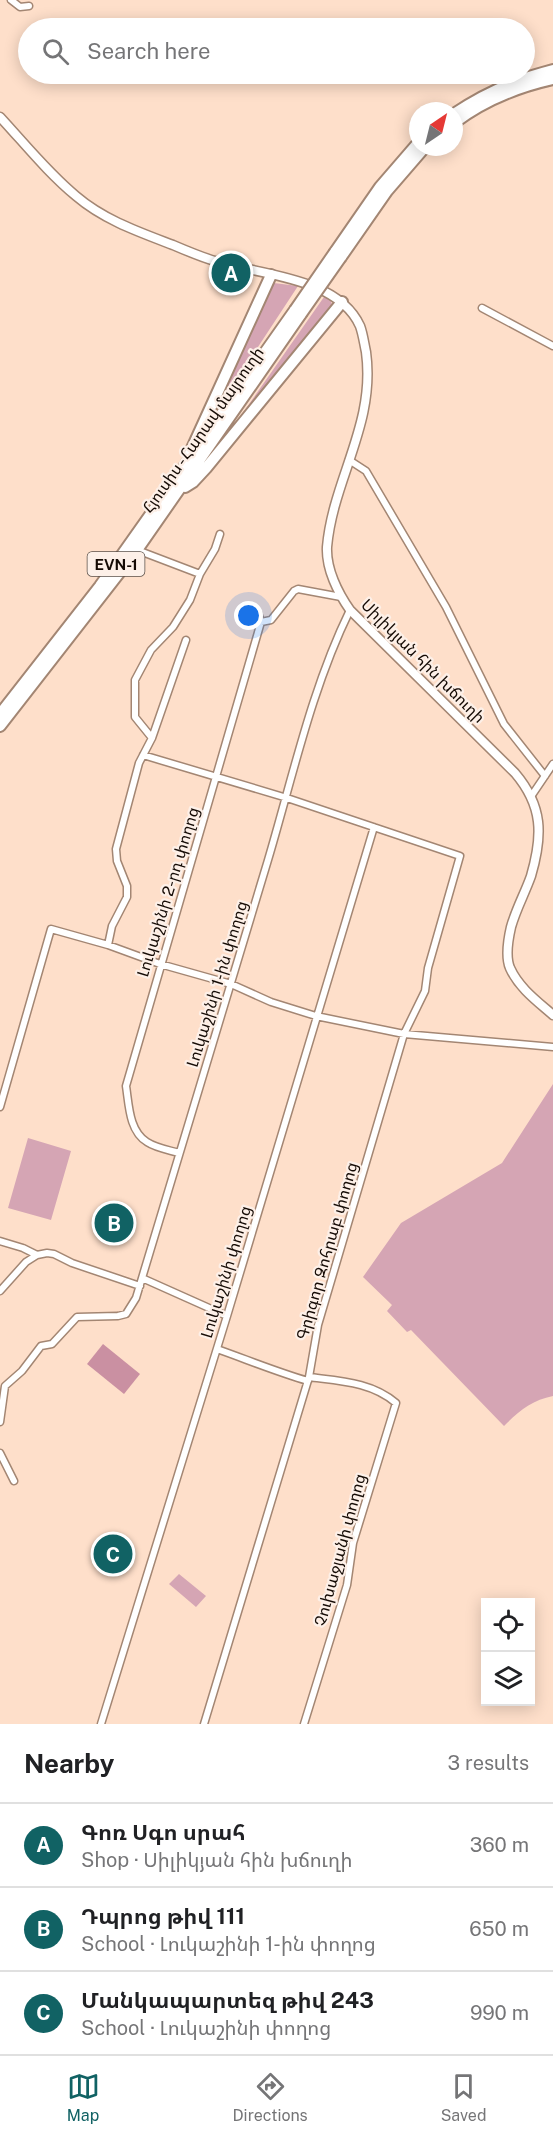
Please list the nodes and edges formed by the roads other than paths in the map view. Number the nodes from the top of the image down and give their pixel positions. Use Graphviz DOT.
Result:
graph roads {
  1 [pos="11,0"];
  2 [pos="29,6"];
  3 [pos="553,70"];
  4 [pos="535,74"];
  5 [pos="553,80"];
  6 [pos="511,84"];
  7 [pos="463,109"];
  8 [pos="0,117"];
  9 [pos="463,118"];
  10 [pos="409,153"];
  11 [pos="417,156"];
  12 [pos="345,244"];
  13 [pos="271,275"];
  14 [pos="342,302"];
  15 [pos="482,308"];
  16 [pos="298,312"];
  17 [pos="553,346"];
  18 [pos="349,460"];
  19 [pos="186,467"];
  20 [pos="177,492"];
  21 [pos="220,534"];
  22 [pos="137,550"];
  23 [pos="200,574"];
  24 [pos="341,597"];
  25 [pos="350,610"];
  26 [pos="258,613"];
  27 [pos="261,622"];
  28 [pos="186,640"];
  29 [pos="0,714"];
  30 [pos="0,726"];
  31 [pos="153,738"];
  32 [pos="142,755"];
  33 [pos="553,764"];
  34 [pos="545,776"];
  35 [pos="216,778"];
  36 [pos="532,795"];
  37 [pos="287,798"];
  38 [pos="374,827"];
  39 [pos="108,945"];
  40 [pos="160,964"];
  41 [pos="231,984"];
  42 [pos="553,1015"];
  43 [pos="316,1016"];
  44 [pos="404,1034"];
  45 [pos="553,1047"];
  46 [pos="0,1107"];
  47 [pos="179,1153"];
  48 [pos="0,1240"];
  49 [pos="37,1255"];
  50 [pos="142,1278"];
  51 [pos="140,1286"];
  52 [pos="0,1291"];
  53 [pos="227,1316"];
  54 [pos="217,1349"];
  55 [pos="309,1379"];
  56 [pos="2,1384"];
  57 [pos="0,1422"];
  58 [pos="0,1453"];
  59 [pos="14,1481"];
  60 [pos="101,1724"];
  61 [pos="204,1724"];
  62 [pos="304,1724"];
  1 -- 2 [label="street"];
  3 -- 4 [label="highway"];
  5 -- 9 [label="highway"];
  6 -- 7 [label="highway"];
  8 -- 13 [label="street, Սիլիկյան հին խճուղի"];
  10 -- 12 [label="highway, Հյուսիս - Հարավ մայրուղի / EVN-1"];
  11 -- 12 [label="highway, Հյուսիս - Հարավ մայրուղի / EVN-1"];
  12 -- 16 [label="highway, Հյուսիս - Հարավ մայրուղի / EVN-1, bridge"];
  13 -- 14 [label="street, Սիլիկյան հին խճուղի"];
  13 -- 19 [label="highway"];
  14 -- 18 [label="street, Սիլիկյան հին խճուղի"];
  14 -- 20 [label="highway"];
  15 -- 17 [label="street"];
  16 -- 19 [label="highway, Հյուսիս - Հարավ մայրուղի / EVN-1"];
  16 -- 20 [label="highway, Հյուսիս - Հարավ մայրուղի / EVN-1"];
  18 -- 24 [label="street, Սիլիկյան հին խճուղի"];
  18 -- 34 [label="street"];
  19 -- 29 [label="highway, Հյուսիս - Հարավ մայրուղի / EVN-1"];
  20 -- 22 [label="highway, Հյուսիս - Հարավ մայրուղի / EVN-1"];
  21 -- 23 [label="street"];
  22 -- 23 [label="street"];
  22 -- 30 [label="highway, Հյուսիս - Հարավ մայրուղի / EVN-1"];
  23 -- 31 [label="street"];
  24 -- 25 [label="street, Սիլիկյան հին խճուղի"];
  24 -- 27 [label="street"];
  25 -- 36 [label="street, Սիլիկյան հին խճուղի"];
  25 -- 37 [label="street, Լուկաշինի 1-ին փողոց"];
  26 -- 27 [label="street"];
  27 -- 35 [label="street, Լուկաշինի 2-րդ փողոց"];
  28 -- 31 [label="street"];
  31 -- 32 [label="street"];
  32 -- 35 [label="street"];
  32 -- 39 [label="street"];
  33 -- 34 [label="street"];
  34 -- 36 [label="street"];
  35 -- 37 [label="street"];
  35 -- 40 [label="street, Լուկաշինի 2-րդ փողոց"];
  36 -- 42 [label="street, Սիլիկյան հին խճուղի"];
  37 -- 38 [label="street"];
  37 -- 41 [label="street, Լուկաշինի 1-ին փողոց"];
  38 -- 43 [label="street, Լուկաշինի փողոց"];
  38 -- 44 [label="street, Գրիգոր Զոհրաբ փողոց"];
  39 -- 40 [label="street"];
  39 -- 46 [label="street"];
  40 -- 41 [label="street"];
  40 -- 47 [label="street, Լուկաշինի 2-րդ փողոց"];
  41 -- 43 [label="street"];
  41 -- 47 [label="street, Լուկաշինի 1-ին փողոց"];
  43 -- 44 [label="street"];
  43 -- 53 [label="street, Լուկաշինի փողոց"];
  44 -- 45 [label="street"];
  44 -- 55 [label="street, Գրիգոր Զոհրաբ փողոց"];
  47 -- 50 [label="street, Լուկաշինի 1-ին փողոց"];
  48 -- 49 [label="street"];
  49 -- 51 [label="street"];
  49 -- 52 [label="street"];
  50 -- 51 [label="street, Լուկաշինի 1-ին փողոց"];
  50 -- 53 [label="street"];
  51 -- 56 [label="street, Լուկաշինի 1-ին փողոց"];
  53 -- 54 [label="street, Լուկաշինի փողոց"];
  54 -- 55 [label="street, Չուխաջյանի փողոց"];
  54 -- 60 [label="street, Լուկաշինի փողոց"];
  55 -- 61 [label="street, Գրիգոր Զոհրաբ փողոց"];
  55 -- 62 [label="street, Չուխաջյանի փողոց"];
  56 -- 57 [label="street"];
  58 -- 59 [label="street"];
}
